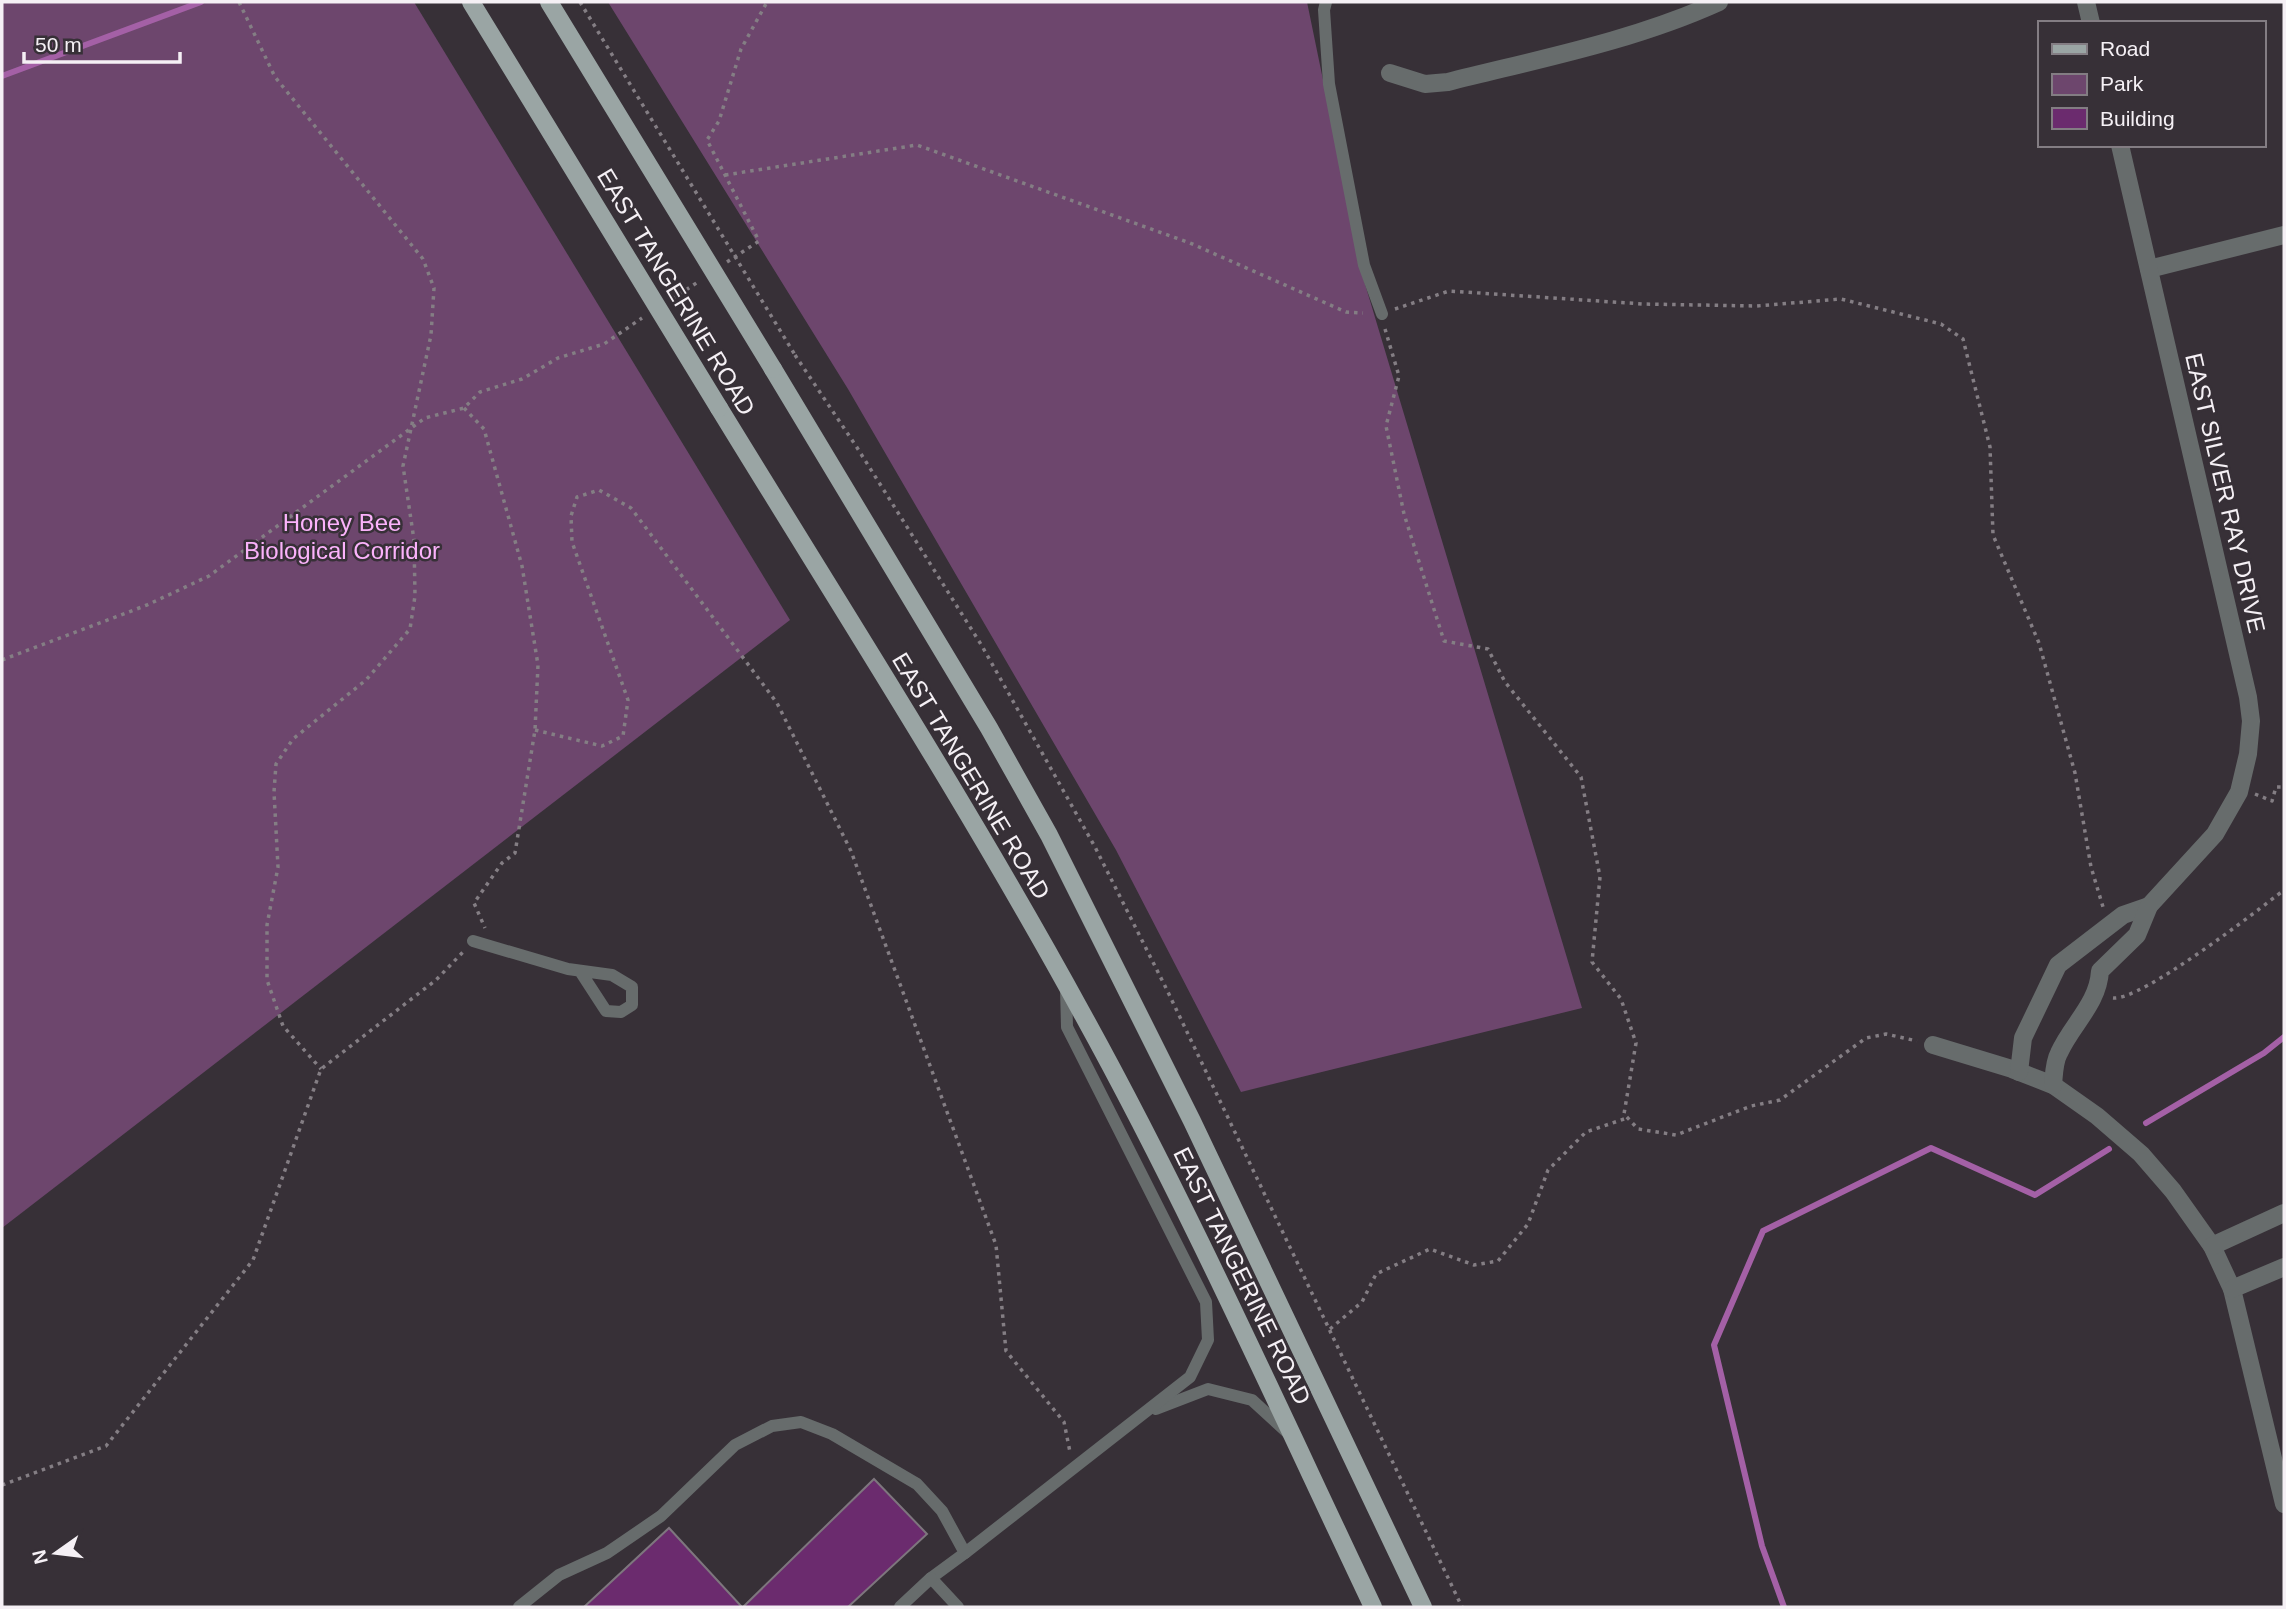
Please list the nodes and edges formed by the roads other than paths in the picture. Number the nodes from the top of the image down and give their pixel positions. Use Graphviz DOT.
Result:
graph roads {
  1 [pos="471,2"];
  2 [pos="549,2"];
  3 [pos="1326,2"];
  4 [pos="1719,2"];
  5 [pos="2086,2"];
  6 [pos="2091,21"];
  7 [pos="1390,73"];
  8 [pos="2120,147"];
  9 [pos="2284,236"];
  10 [pos="2149,269"];
  11 [pos="1382,314"];
  12 [pos="2149,906"];
  13 [pos="473,941"];
  14 [pos="580,971"];
  15 [pos="1066,984"];
  16 [pos="1933,1045"];
  17 [pos="2019,1072"];
  18 [pos="2053,1085"];
  19 [pos="2284,1213"];
  20 [pos="2212,1247"];
  21 [pos="2284,1267"];
  22 [pos="2232,1289"];
  23 [pos="1143,1414"];
  24 [pos="1293,1438"];
  25 [pos="2284,1504"];
  26 [pos="965,1553"];
  27 [pos="931,1578"];
  28 [pos="519,1607"];
  29 [pos="900,1607"];
  30 [pos="958,1607"];
  31 [pos="1373,1607"];
  32 [pos="1423,1607"];
  1 -- 15 [label="main road, EAST TANGERINE ROAD, bridge"];
  2 -- 32 [label="main road, EAST TANGERINE ROAD, bridge"];
  3 -- 11 [label="lane"];
  4 -- 7 [label="street"];
  5 -- 6 [label="street"];
  8 -- 10 [label="street, EAST SILVER RAY DRIVE"];
  9 -- 10 [label="street"];
  10 -- 12 [label="street, EAST SILVER RAY DRIVE"];
  12 -- 17 [label="street, EAST SILVER RAY DRIVE"];
  12 -- 18 [label="street, EAST SILVER RAY DRIVE"];
  13 -- 14 [label="lane"];
  15 -- 23 [label="lane"];
  15 -- 24 [label="main road, EAST TANGERINE ROAD"];
  16 -- 17 [label="street"];
  17 -- 18 [label="street"];
  18 -- 20 [label="street"];
  19 -- 20 [label="street"];
  20 -- 22 [label="street"];
  21 -- 22 [label="street"];
  22 -- 25 [label="street"];
  23 -- 24 [label="lane"];
  23 -- 26 [label="lane"];
  24 -- 31 [label="main road, EAST TANGERINE ROAD"];
  26 -- 27 [label="lane"];
  26 -- 28 [label="lane"];
  27 -- 29 [label="lane"];
  27 -- 30 [label="lane"];
}
